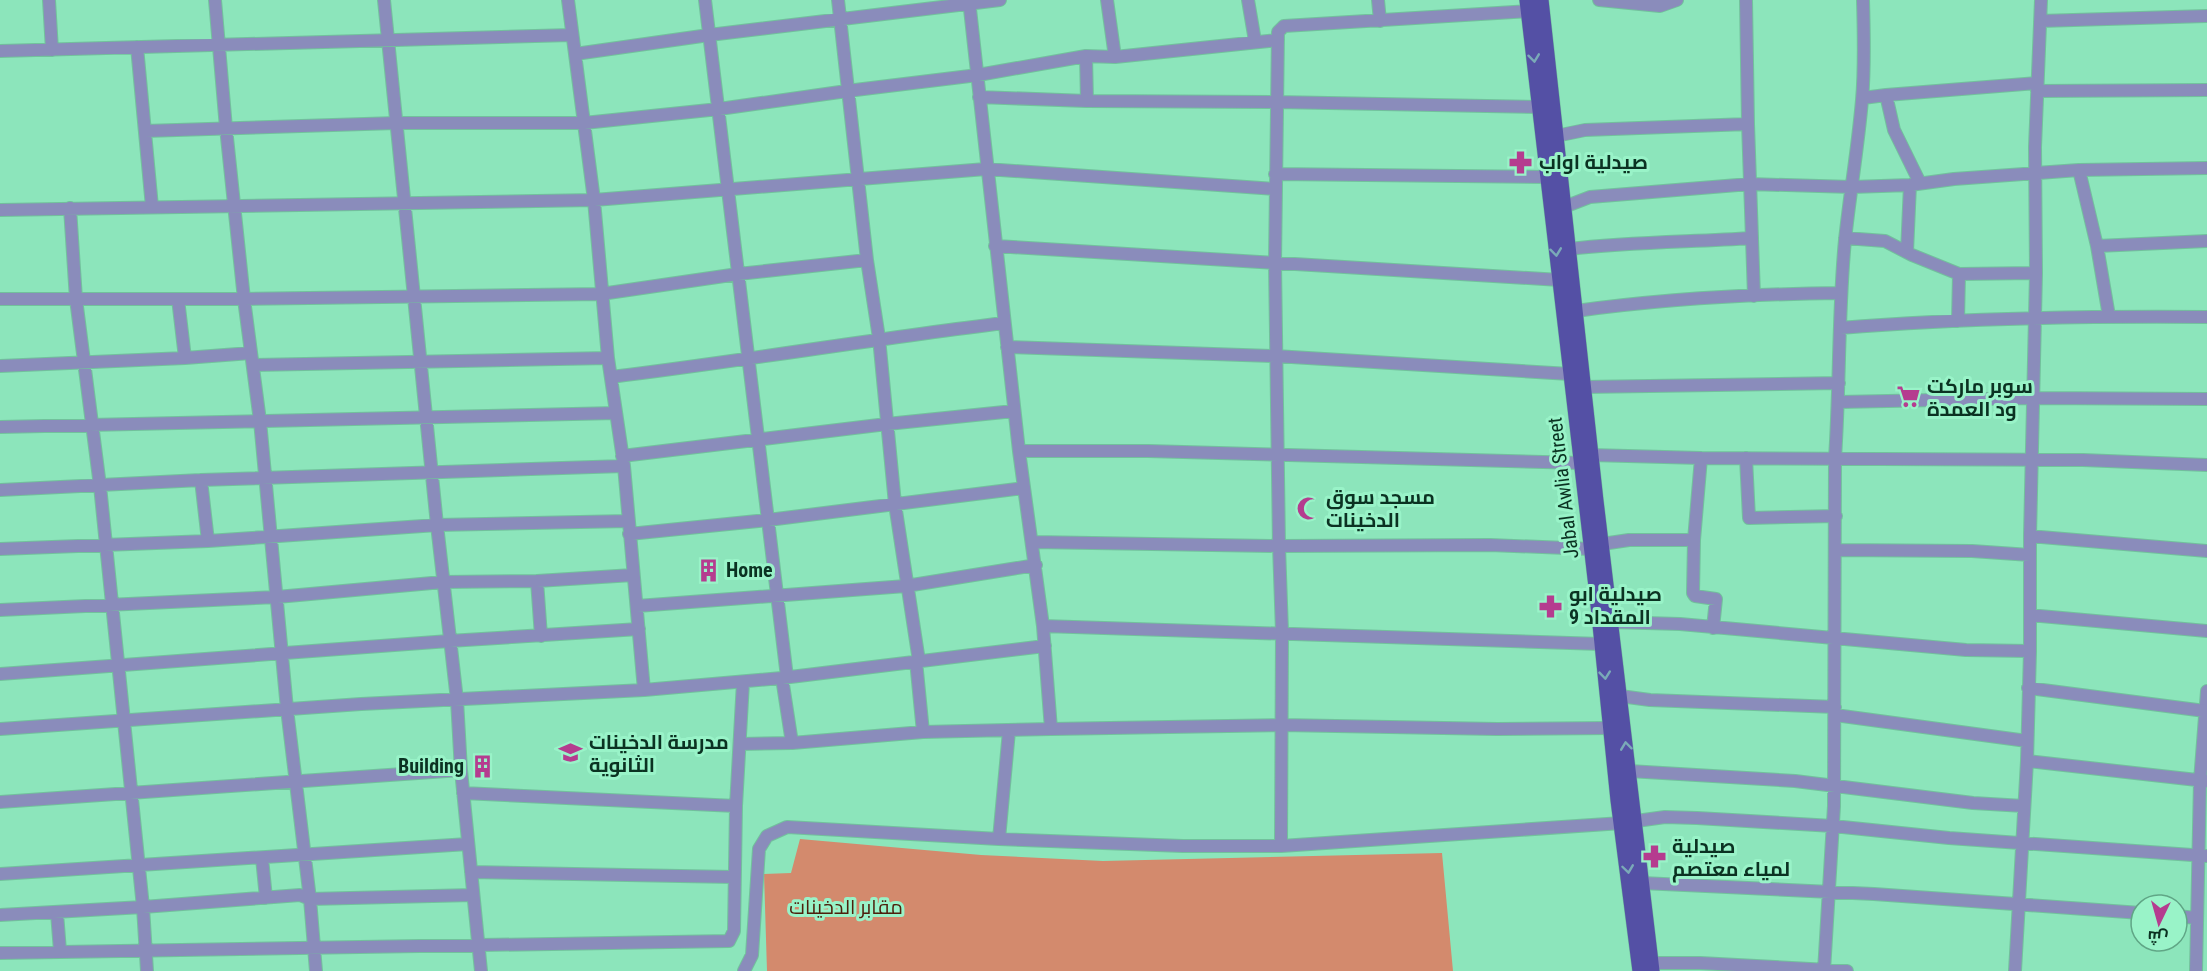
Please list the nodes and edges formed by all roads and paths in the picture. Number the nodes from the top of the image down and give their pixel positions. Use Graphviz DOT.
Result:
graph roads {
  1 [pos="49,0"];
  2 [pos="215,0"];
  3 [pos="384,0"];
  4 [pos="568,0"];
  5 [pos="705,0"];
  6 [pos="838,0"];
  7 [pos="1000,0"];
  8 [pos="1107,0"];
  9 [pos="1248,0"];
  10 [pos="1378,0"];
  11 [pos="1541,0"];
  12 [pos="1599,0"];
  13 [pos="1677,0"];
  14 [pos="1746,0"];
  15 [pos="1863,0"];
  16 [pos="2041,0"];
  17 [pos="969,1"];
  18 [pos="1528,5"];
  19 [pos="2207,16"];
  20 [pos="840,18"];
  21 [pos="1380,21"];
  22 [pos="2040,21"];
  23 [pos="571,35"];
  24 [pos="708,35"];
  25 [pos="1278,40"];
  26 [pos="389,41"];
  27 [pos="1255,41"];
  28 [pos="219,44"];
  29 [pos="137,46"];
  30 [pos="52,50"];
  31 [pos="0,51"];
  32 [pos="575,54"];
  33 [pos="1086,56"];
  34 [pos="1115,57"];
  35 [pos="978,75"];
  36 [pos="2037,87"];
  37 [pos="2207,90"];
  38 [pos="847,91"];
  39 [pos="1886,95"];
  40 [pos="979,97"];
  41 [pos="1863,98"];
  42 [pos="1087,101"];
  43 [pos="1276,102"];
  44 [pos="1540,107"];
  45 [pos="719,109"];
  46 [pos="396,123"];
  47 [pos="584,123"];
  48 [pos="1748,124"];
  49 [pos="226,128"];
  50 [pos="146,131"];
  51 [pos="1556,136"];
  52 [pos="2207,168"];
  53 [pos="986,169"];
  54 [pos="2079,170"];
  55 [pos="2035,173"];
  56 [pos="1275,174"];
  57 [pos="1548,177"];
  58 [pos="857,179"];
  59 [pos="1750,184"];
  60 [pos="1915,184"];
  61 [pos="1852,187"];
  62 [pos="1275,189"];
  63 [pos="728,190"];
  64 [pos="594,200"];
  65 [pos="405,205"];
  66 [pos="236,206"];
  67 [pos="152,207"];
  68 [pos="1564,207"];
  69 [pos="70,208"];
  70 [pos="0,210"];
  71 [pos="1752,238"];
  72 [pos="1845,238"];
  73 [pos="2207,241"];
  74 [pos="995,246"];
  75 [pos="2097,246"];
  76 [pos="1569,249"];
  77 [pos="1907,252"];
  78 [pos="867,260"];
  79 [pos="1275,263"];
  80 [pos="2036,273"];
  81 [pos="738,274"];
  82 [pos="1959,274"];
  83 [pos="1560,280"];
  84 [pos="1841,293"];
  85 [pos="601,294"];
  86 [pos="413,296"];
  87 [pos="1754,296"];
  88 [pos="0,299"];
  89 [pos="76,299"];
  90 [pos="178,299"];
  91 [pos="244,299"];
  92 [pos="1575,311"];
  93 [pos="2109,316"];
  94 [pos="2207,317"];
  95 [pos="2035,318"];
  96 [pos="1958,321"];
  97 [pos="1004,323"];
  98 [pos="1840,328"];
  99 [pos="879,338"];
  100 [pos="1573,341"];
  101 [pos="1007,347"];
  102 [pos="1275,356"];
  103 [pos="185,358"];
  104 [pos="608,358"];
  105 [pos="252,359"];
  106 [pos="749,360"];
  107 [pos="85,362"];
  108 [pos="421,362"];
  109 [pos="0,366"];
  110 [pos="1570,374"];
  111 [pos="611,377"];
  112 [pos="1839,383"];
  113 [pos="1584,387"];
  114 [pos="2033,398"];
  115 [pos="2207,399"];
  116 [pos="1839,402"];
  117 [pos="1014,411"];
  118 [pos="616,413"];
  119 [pos="426,418"];
  120 [pos="260,422"];
  121 [pos="887,424"];
  122 [pos="91,426"];
  123 [pos="0,427"];
  124 [pos="757,440"];
  125 [pos="1019,451"];
  126 [pos="1277,456"];
  127 [pos="1701,458"];
  128 [pos="1746,458"];
  129 [pos="1835,458"];
  130 [pos="1586,459"];
  131 [pos="2032,460"];
  132 [pos="623,461"];
  133 [pos="2207,465"];
  134 [pos="432,473"];
  135 [pos="264,478"];
  136 [pos="201,480"];
  137 [pos="100,486"];
  138 [pos="1024,489"];
  139 [pos="0,490"];
  140 [pos="895,504"];
  141 [pos="1836,516"];
  142 [pos="768,520"];
  143 [pos="628,521"];
  144 [pos="436,525"];
  145 [pos="629,534"];
  146 [pos="2030,536"];
  147 [pos="271,537"];
  148 [pos="1694,540"];
  149 [pos="207,541"];
  150 [pos="1033,542"];
  151 [pos="104,545"];
  152 [pos="1279,546"];
  153 [pos="1596,547"];
  154 [pos="0,549"];
  155 [pos="1836,550"];
  156 [pos="2207,552"];
  157 [pos="2030,555"];
  158 [pos="1036,565"];
  159 [pos="633,575"];
  160 [pos="537,581"];
  161 [pos="443,582"];
  162 [pos="906,585"];
  163 [pos="277,597"];
  164 [pos="778,597"];
  165 [pos="111,605"];
  166 [pos="637,606"];
  167 [pos="0,610"];
  168 [pos="2030,615"];
  169 [pos="1611,622"];
  170 [pos="1043,626"];
  171 [pos="1713,628"];
  172 [pos="639,629"];
  173 [pos="1282,632"];
  174 [pos="2207,632"];
  175 [pos="541,636"];
  176 [pos="1835,638"];
  177 [pos="449,641"];
  178 [pos="1601,644"];
  179 [pos="1045,646"];
  180 [pos="2030,651"];
  181 [pos="283,653"];
  182 [pos="917,661"];
  183 [pos="117,665"];
  184 [pos="0,674"];
  185 [pos="784,677"];
  186 [pos="743,682"];
  187 [pos="2028,688"];
  188 [pos="644,690"];
  189 [pos="2207,692"];
  190 [pos="1620,696"];
  191 [pos="457,700"];
  192 [pos="287,710"];
  193 [pos="1835,711"];
  194 [pos="2205,711"];
  195 [pos="124,722"];
  196 [pos="1282,725"];
  197 [pos="1611,728"];
  198 [pos="0,729"];
  199 [pos="1051,729"];
  200 [pos="1009,731"];
  201 [pos="923,732"];
  202 [pos="2027,741"];
  203 [pos="740,744"];
  204 [pos="792,744"];
  205 [pos="2027,760"];
  206 [pos="461,770"];
  207 [pos="1629,771"];
  208 [pos="296,780"];
  209 [pos="2203,781"];
  210 [pos="1834,785"];
  211 [pos="131,793"];
  212 [pos="463,793"];
  213 [pos="0,802"];
  214 [pos="736,806"];
  215 [pos="2024,806"];
  216 [pos="1628,822"];
  217 [pos="1833,826"];
  218 [pos="999,839"];
  219 [pos="468,844"];
  220 [pos="2021,844"];
  221 [pos="1281,846"];
  222 [pos="305,855"];
  223 [pos="2202,856"];
  224 [pos="262,858"];
  225 [pos="138,864"];
  226 [pos="471,872"];
  227 [pos="0,874"];
  228 [pos="733,877"];
  229 [pos="1642,883"];
  230 [pos="1828,892"];
  231 [pos="473,895"];
  232 [pos="266,898"];
  233 [pos="310,899"];
  234 [pos="2019,905"];
  235 [pos="144,907"];
  236 [pos="57,913"];
  237 [pos="2129,913"];
  238 [pos="0,915"];
  239 [pos="2189,917"];
  240 [pos="2196,918"];
  241 [pos="479,944"];
  242 [pos="314,949"];
  243 [pos="60,951"];
  244 [pos="147,951"];
  245 [pos="0,953"];
  246 [pos="1648,968"];
  247 [pos="1824,970"];
  248 [pos="147,971"];
  249 [pos="316,971"];
  250 [pos="481,971"];
  251 [pos="743,971"];
  252 [pos="1847,971"];
  253 [pos="2015,971"];
  254 [pos="2196,971"];
  1 -- 30 [label="street"];
  2 -- 28 [label="street"];
  3 -- 26 [label="street"];
  4 -- 23 [label="street"];
  5 -- 24 [label="street"];
  6 -- 20 [label="street"];
  7 -- 17 [label="street"];
  8 -- 34 [label="street"];
  9 -- 27 [label="street"];
  10 -- 21 [label="street"];
  11 -- 51 [label="main road, Jabal Awlia Street"];
  12 -- 13 [label="street"];
  14 -- 48 [label="street"];
  15 -- 41 [label="street"];
  16 -- 22 [label="street"];
  17 -- 20 [label="street"];
  17 -- 35 [label="street"];
  18 -- 21 [label="street"];
  18 -- 44 [label="main road, Jabal Awlia Street, one-way"];
  19 -- 22 [label="street"];
  20 -- 24 [label="street"];
  20 -- 38 [label="street"];
  21 -- 25 [label="street"];
  22 -- 36 [label="street"];
  23 -- 26 [label="street"];
  23 -- 32 [label="street"];
  24 -- 32 [label="street"];
  24 -- 45 [label="street"];
  25 -- 27 [label="street"];
  25 -- 43 [label="street"];
  26 -- 28 [label="street"];
  26 -- 46 [label="street"];
  27 -- 34 [label="street"];
  28 -- 29 [label="street"];
  28 -- 49 [label="street"];
  29 -- 30 [label="street"];
  29 -- 50 [label="street"];
  30 -- 31 [label="street"];
  32 -- 47 [label="street"];
  33 -- 34 [label="street"];
  33 -- 35 [label="street"];
  33 -- 42 [label="street"];
  35 -- 38 [label="street"];
  35 -- 40 [label="street"];
  36 -- 37 [label="street"];
  36 -- 39 [label="street"];
  36 -- 55 [label="street"];
  38 -- 45 [label="street"];
  38 -- 58 [label="street"];
  39 -- 41 [label="street"];
  39 -- 60 [label="street"];
  40 -- 42 [label="street"];
  40 -- 53 [label="street"];
  41 -- 61 [label="street"];
  42 -- 43 [label="street"];
  43 -- 44 [label="street"];
  43 -- 56 [label="street"];
  44 -- 57 [label="main road, Jabal Awlia Street"];
  45 -- 47 [label="street"];
  45 -- 63 [label="street"];
  46 -- 47 [label="street"];
  46 -- 49 [label="street"];
  46 -- 65 [label="street"];
  47 -- 64 [label="street"];
  48 -- 51 [label="street"];
  48 -- 59 [label="street"];
  49 -- 50 [label="street"];
  49 -- 66 [label="street"];
  50 -- 67 [label="street"];
  51 -- 68 [label="main road, Jabal Awlia Street"];
  52 -- 54 [label="street"];
  53 -- 58 [label="street"];
  53 -- 62 [label="street"];
  53 -- 74 [label="street"];
  54 -- 55 [label="street"];
  54 -- 75 [label="street"];
  55 -- 60 [label="street"];
  55 -- 80 [label="street"];
  56 -- 57 [label="street"];
  56 -- 62 [label="street"];
  57 -- 83 [label="main road, Jabal Awlia Street, one-way"];
  58 -- 63 [label="street"];
  58 -- 78 [label="street"];
  59 -- 61 [label="street"];
  59 -- 68 [label="street"];
  59 -- 71 [label="street"];
  60 -- 61 [label="street"];
  60 -- 77 [label="street"];
  61 -- 72 [label="street"];
  62 -- 79 [label="street"];
  63 -- 64 [label="street"];
  63 -- 81 [label="street"];
  64 -- 65 [label="street"];
  64 -- 85 [label="street"];
  65 -- 66 [label="street"];
  65 -- 86 [label="street"];
  66 -- 67 [label="street"];
  66 -- 91 [label="street"];
  67 -- 69 [label="street"];
  68 -- 76 [label="main road, Jabal Awlia Street"];
  69 -- 70 [label="street"];
  69 -- 89 [label="street"];
  71 -- 76 [label="street"];
  71 -- 87 [label="street"];
  72 -- 77 [label="street"];
  72 -- 84 [label="street"];
  73 -- 75 [label="street"];
  74 -- 79 [label="street"];
  74 -- 97 [label="street"];
  75 -- 93 [label="street"];
  76 -- 92 [label="main road, Jabal Awlia Street"];
  77 -- 82 [label="street"];
  78 -- 81 [label="street"];
  78 -- 99 [label="street"];
  79 -- 83 [label="street"];
  79 -- 102 [label="street"];
  80 -- 82 [label="street"];
  80 -- 95 [label="street"];
  81 -- 85 [label="street"];
  81 -- 106 [label="street"];
  82 -- 96 [label="street"];
  83 -- 100 [label="main road, Jabal Awlia Street"];
  84 -- 87 [label="street"];
  84 -- 98 [label="street"];
  85 -- 86 [label="street"];
  85 -- 104 [label="street"];
  86 -- 91 [label="street"];
  86 -- 108 [label="street"];
  87 -- 92 [label="street"];
  88 -- 89 [label="street"];
  89 -- 90 [label="street"];
  89 -- 107 [label="street"];
  90 -- 91 [label="street"];
  90 -- 103 [label="street"];
  91 -- 105 [label="street"];
  92 -- 100 [label="main road, Jabal Awlia Street"];
  93 -- 94 [label="street"];
  93 -- 95 [label="street"];
  95 -- 96 [label="street"];
  95 -- 114 [label="street"];
  96 -- 98 [label="street"];
  97 -- 99 [label="street"];
  97 -- 101 [label="street"];
  98 -- 112 [label="street"];
  99 -- 106 [label="street"];
  99 -- 121 [label="street"];
  100 -- 110 [label="main road, Jabal Awlia Street"];
  100 -- 113 [label="main road, Jabal Awlia Street"];
  101 -- 102 [label="street"];
  101 -- 117 [label="street"];
  102 -- 110 [label="street"];
  102 -- 126 [label="street"];
  103 -- 105 [label="street"];
  103 -- 107 [label="street"];
  104 -- 108 [label="street"];
  104 -- 111 [label="street"];
  105 -- 108 [label="street"];
  105 -- 120 [label="street"];
  106 -- 111 [label="street"];
  106 -- 124 [label="street"];
  107 -- 109 [label="street"];
  107 -- 122 [label="street"];
  108 -- 119 [label="street"];
  110 -- 130 [label="main road, Jabal Awlia Street"];
  111 -- 118 [label="street"];
  112 -- 113 [label="street"];
  112 -- 116 [label="street"];
  113 -- 130 [label="main road, Jabal Awlia Street"];
  114 -- 115 [label="street"];
  114 -- 116 [label="street"];
  114 -- 131 [label="street"];
  116 -- 129 [label="street"];
  117 -- 121 [label="street"];
  117 -- 125 [label="street"];
  118 -- 119 [label="street"];
  118 -- 132 [label="street"];
  119 -- 120 [label="street"];
  119 -- 134 [label="street"];
  120 -- 122 [label="street"];
  120 -- 135 [label="street"];
  121 -- 124 [label="street"];
  121 -- 140 [label="street"];
  122 -- 123 [label="street"];
  122 -- 137 [label="street"];
  124 -- 132 [label="street"];
  124 -- 142 [label="street"];
  125 -- 126 [label="street"];
  125 -- 138 [label="street"];
  126 -- 130 [label="street"];
  126 -- 152 [label="street"];
  127 -- 128 [label="street"];
  127 -- 130 [label="street"];
  127 -- 148 [label="street"];
  128 -- 129 [label="street"];
  128 -- 141 [label="street"];
  129 -- 131 [label="street"];
  129 -- 141 [label="street"];
  130 -- 153 [label="main road, Jabal Awlia Street"];
  131 -- 133 [label="street"];
  131 -- 146 [label="street"];
  132 -- 134 [label="street"];
  132 -- 143 [label="street"];
  134 -- 135 [label="street"];
  134 -- 144 [label="street"];
  135 -- 136 [label="street"];
  135 -- 147 [label="street"];
  136 -- 137 [label="street"];
  136 -- 149 [label="street"];
  137 -- 139 [label="street"];
  137 -- 151 [label="street"];
  138 -- 140 [label="street"];
  138 -- 150 [label="street"];
  140 -- 142 [label="street"];
  140 -- 162 [label="street"];
  141 -- 155 [label="street"];
  142 -- 145 [label="street"];
  142 -- 164 [label="street"];
  143 -- 144 [label="street"];
  143 -- 145 [label="street"];
  144 -- 147 [label="street"];
  144 -- 161 [label="street"];
  145 -- 159 [label="street"];
  146 -- 156 [label="street"];
  146 -- 157 [label="street"];
  147 -- 149 [label="street"];
  147 -- 163 [label="street"];
  148 -- 153 [label="street"];
  148 -- 171 [label="street"];
  149 -- 151 [label="street"];
  150 -- 152 [label="street"];
  150 -- 158 [label="street"];
  151 -- 154 [label="street"];
  151 -- 165 [label="street"];
  152 -- 153 [label="street"];
  152 -- 173 [label="street"];
  153 -- 169 [label="main road, Jabal Awlia Street"];
  153 -- 178 [label="main road, Jabal Awlia Street"];
  155 -- 157 [label="street"];
  155 -- 176 [label="street"];
  157 -- 168 [label="street"];
  158 -- 162 [label="street"];
  158 -- 170 [label="street"];
  159 -- 160 [label="street"];
  159 -- 166 [label="street"];
  160 -- 161 [label="street"];
  160 -- 175 [label="street"];
  161 -- 163 [label="street"];
  161 -- 177 [label="street"];
  162 -- 164 [label="street"];
  162 -- 182 [label="street"];
  163 -- 165 [label="street"];
  163 -- 181 [label="street"];
  164 -- 166 [label="street"];
  164 -- 185 [label="street"];
  165 -- 167 [label="street"];
  165 -- 183 [label="street"];
  166 -- 172 [label="street"];
  168 -- 174 [label="street"];
  168 -- 180 [label="street"];
  169 -- 171 [label="street"];
  169 -- 190 [label="main road, Jabal Awlia Street"];
  170 -- 173 [label="street"];
  170 -- 179 [label="street"];
  171 -- 176 [label="street"];
  172 -- 175 [label="street"];
  172 -- 188 [label="street"];
  173 -- 178 [label="street"];
  173 -- 196 [label="street"];
  175 -- 177 [label="street"];
  176 -- 180 [label="street"];
  176 -- 193 [label="street"];
  177 -- 181 [label="street"];
  177 -- 191 [label="street"];
  178 -- 197 [label="main road, Jabal Awlia Street, one-way"];
  179 -- 182 [label="street"];
  179 -- 199 [label="street"];
  180 -- 187 [label="street"];
  181 -- 183 [label="street"];
  181 -- 192 [label="street"];
  182 -- 185 [label="street"];
  182 -- 201 [label="street"];
  183 -- 184 [label="street"];
  183 -- 195 [label="street"];
  185 -- 186 [label="street"];
  185 -- 204 [label="street"];
  186 -- 188 [label="street"];
  186 -- 203 [label="street"];
  187 -- 194 [label="street"];
  187 -- 202 [label="street"];
  188 -- 191 [label="street"];
  189 -- 194 [label="street"];
  190 -- 193 [label="street"];
  207 -- 190 [label="main road, Jabal Awlia Street, one-way"];
  191 -- 192 [label="street"];
  191 -- 206 [label="street"];
  192 -- 195 [label="street"];
  192 -- 208 [label="street"];
  193 -- 202 [label="street"];
  193 -- 210 [label="street"];
  194 -- 209 [label="street"];
  195 -- 198 [label="street"];
  195 -- 211 [label="street"];
  196 -- 197 [label="street"];
  196 -- 199 [label="street"];
  196 -- 221 [label="street"];
  197 -- 216 [label="main road, Jabal Awlia Street"];
  199 -- 200 [label="street"];
  200 -- 201 [label="street"];
  200 -- 218 [label="street"];
  201 -- 204 [label="street"];
  202 -- 205 [label="street"];
  203 -- 204 [label="street"];
  203 -- 214 [label="street"];
  205 -- 209 [label="street"];
  205 -- 215 [label="street"];
  206 -- 208 [label="street"];
  206 -- 212 [label="street"];
  207 -- 210 [label="street"];
  207 -- 216 [label="main road, Jabal Awlia Street"];
  208 -- 211 [label="street"];
  208 -- 222 [label="street"];
  209 -- 223 [label="street"];
  210 -- 215 [label="street"];
  210 -- 217 [label="street"];
  211 -- 213 [label="street"];
  211 -- 225 [label="street"];
  212 -- 214 [label="street"];
  212 -- 219 [label="street"];
  214 -- 228 [label="street"];
  215 -- 220 [label="street"];
  216 -- 217 [label="street"];
  216 -- 221 [label="street"];
  216 -- 229 [label="main road, Jabal Awlia Street"];
  216 -- 246 [label="main road, Jabal Awlia Street, one-way"];
  217 -- 220 [label="street"];
  217 -- 230 [label="street"];
  218 -- 221 [label="street"];
  218 -- 251 [label="street"];
  219 -- 222 [label="street"];
  219 -- 226 [label="street"];
  220 -- 223 [label="street"];
  220 -- 234 [label="street"];
  222 -- 224 [label="street"];
  222 -- 233 [label="street"];
  223 -- 240 [label="street"];
  224 -- 225 [label="street"];
  224 -- 232 [label="street"];
  225 -- 227 [label="street"];
  225 -- 235 [label="street"];
  226 -- 228 [label="street"];
  226 -- 231 [label="street"];
  228 -- 241 [label="street"];
  229 -- 230 [label="street"];
  229 -- 246 [label="main road, Jabal Awlia Street"];
  230 -- 234 [label="street"];
  230 -- 247 [label="street"];
  231 -- 233 [label="street"];
  231 -- 241 [label="street"];
  232 -- 233 [label="street"];
  232 -- 235 [label="street"];
  233 -- 242 [label="street"];
  234 -- 237 [label="street"];
  234 -- 253 [label="street"];
  235 -- 236 [label="street"];
  235 -- 244 [label="street"];
  236 -- 238 [label="street"];
  236 -- 243 [label="street"];
  239 -- 240 [label="street"];
  240 -- 254 [label="street"];
  241 -- 242 [label="street"];
  241 -- 250 [label="street"];
  242 -- 244 [label="street"];
  242 -- 249 [label="street"];
  243 -- 244 [label="street"];
  243 -- 245 [label="street"];
  244 -- 248 [label="street"];
  246 -- 247 [label="street"];
  247 -- 252 [label="street"];
}
